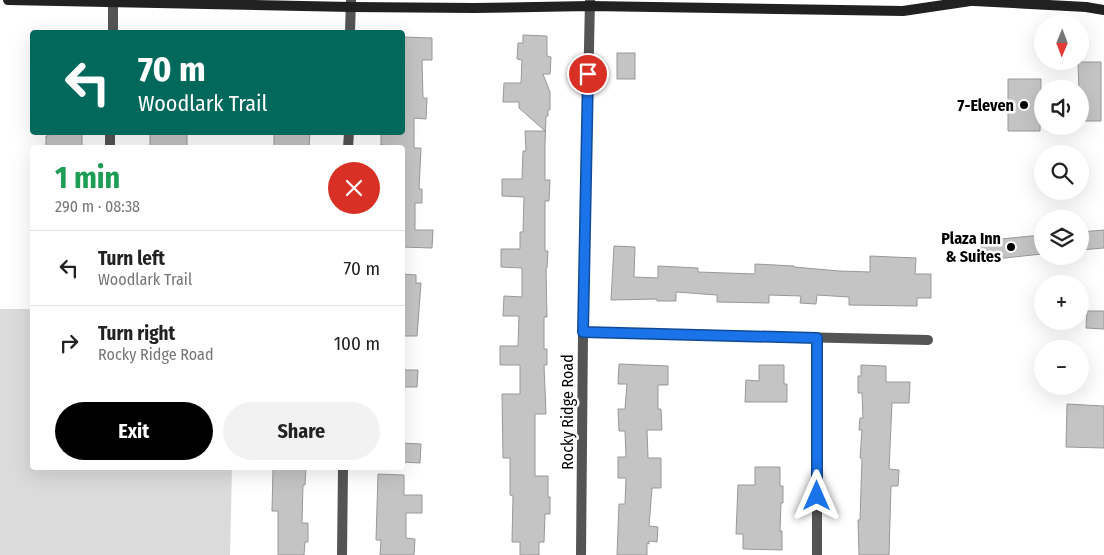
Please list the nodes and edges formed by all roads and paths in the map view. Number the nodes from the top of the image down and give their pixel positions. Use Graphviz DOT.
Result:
graph roads {
  1 [pos="8,0"];
  2 [pos="976,0"];
  3 [pos="113,2"];
  4 [pos="351,3"];
  5 [pos="590,3"];
  6 [pos="1104,10"];
  7 [pos="112,30"];
  8 [pos="350,30"];
  9 [pos="583,332"];
  10 [pos="817,338"];
  11 [pos="928,340"];
  12 [pos="343,470"];
  13 [pos="342,555"];
  14 [pos="581,555"];
  15 [pos="817,555"];
  1 -- 3 [label="main road"];
  2 -- 5 [label="main road"];
  2 -- 6 [label="main road"];
  3 -- 4 [label="main road"];
  3 -- 7 [label="street"];
  4 -- 5 [label="main road"];
  4 -- 8 [label="street"];
  5 -- 9 [label="street, Rocky Ridge Road"];
  9 -- 10 [label="street"];
  9 -- 14 [label="street, Rocky Ridge Road"];
  10 -- 11 [label="street"];
  10 -- 15 [label="street"];
  12 -- 13 [label="street"];
}
